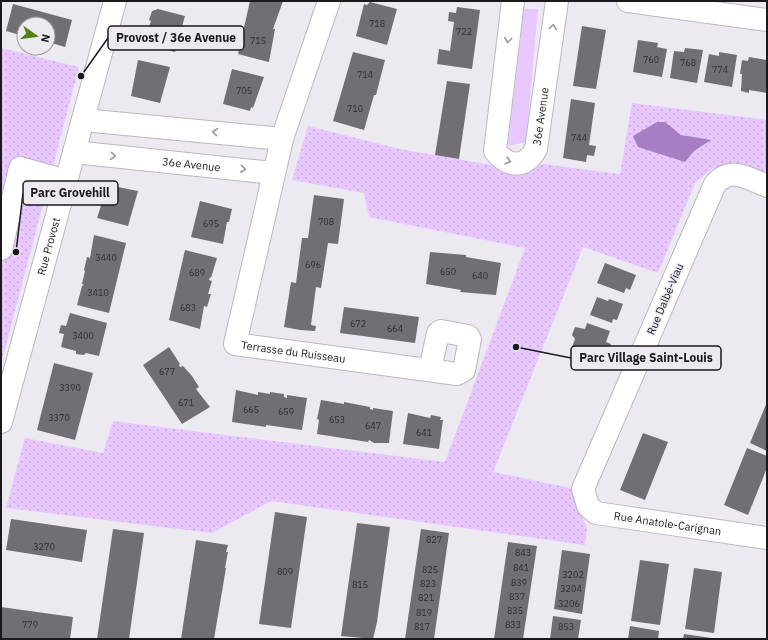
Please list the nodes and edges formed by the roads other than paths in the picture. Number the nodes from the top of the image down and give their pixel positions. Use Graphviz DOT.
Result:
graph roads {
  1 [pos="115,1"];
  2 [pos="329,1"];
  3 [pos="513,1"];
  4 [pos="557,1"];
  5 [pos="628,1"];
  6 [pos="767,20"];
  7 [pos="83,120"];
  8 [pos="282,139"];
  9 [pos="74,152"];
  10 [pos="273,173"];
  11 [pos="67,181"];
  12 [pos="767,186"];
  13 [pos="1,249"];
  14 [pos="430,370"];
  15 [pos="2,410"];
  16 [pos="583,489"];
  17 [pos="767,538"];
  1 -- 7 [label="street, Rue Provost"];
  2 -- 8 [label="street"];
  3 -- 4 [label="street, 36e Avenue, one-way"];
  5 -- 6 [label="street"];
  8 -- 7 [label="street, one-way"];
  7 -- 9 [label="street, Rue Provost"];
  8 -- 10 [label="street"];
  9 -- 10 [label="street, 36e Avenue, one-way"];
  9 -- 11 [label="street, Rue Provost"];
  10 -- 14 [label="street, Terrasse du Ruisseau"];
  11 -- 13 [label="street"];
  11 -- 15 [label="street, Rue Provost"];
  12 -- 16 [label="street, Rue Dalbé-Viau"];
  16 -- 17 [label="street, Rue Anatole-Carignan"];
}
